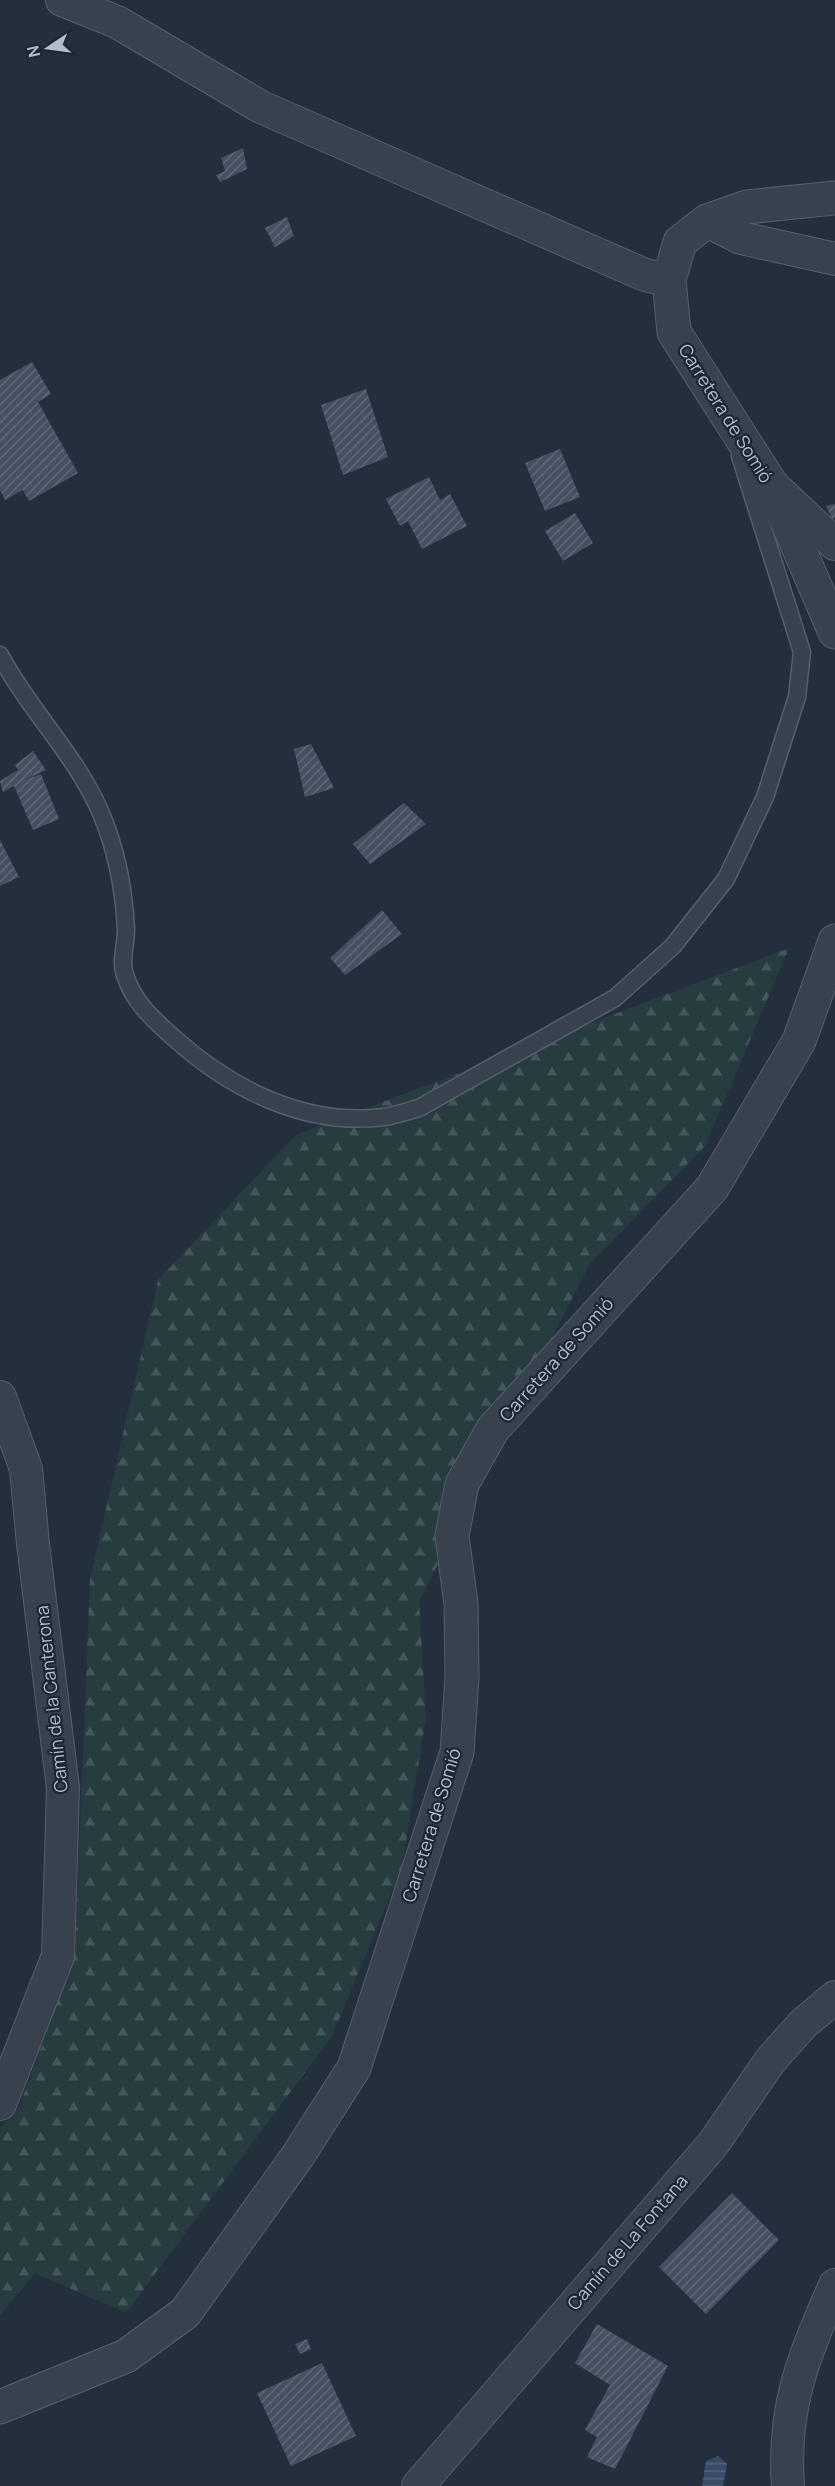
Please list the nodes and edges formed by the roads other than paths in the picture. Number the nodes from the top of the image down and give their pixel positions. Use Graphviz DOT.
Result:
graph roads {
  1 [pos="62,0"];
  2 [pos="835,198"];
  3 [pos="707,221"];
  4 [pos="835,259"];
  5 [pos="669,280"];
  6 [pos="724,410"];
  7 [pos="771,484"];
  8 [pos="835,544"];
  9 [pos="835,632"];
  10 [pos="0,655"];
  11 [pos="835,941"];
  12 [pos="0,1396"];
  13 [pos="835,1997"];
  14 [pos="0,2104"];
  15 [pos="835,2285"];
  16 [pos="0,2407"];
  17 [pos="418,2486"];
  18 [pos="788,2486"];
  1 -- 5 [label="street"];
  2 -- 3 [label="street, Carretera de Somió"];
  3 -- 4 [label="street"];
  3 -- 5 [label="street, Carretera de Somió"];
  5 -- 6 [label="street, Carretera de Somió"];
  6 -- 7 [label="street, Carretera de Somió"];
  6 -- 10 [label="lane"];
  7 -- 8 [label="street"];
  7 -- 9 [label="street, Carretera de Somió"];
  11 -- 16 [label="street, Carretera de Somió"];
  12 -- 14 [label="street, Camín de la Canterona"];
  13 -- 17 [label="street, Camín de La Fontana"];
  15 -- 18 [label="street"];
}
